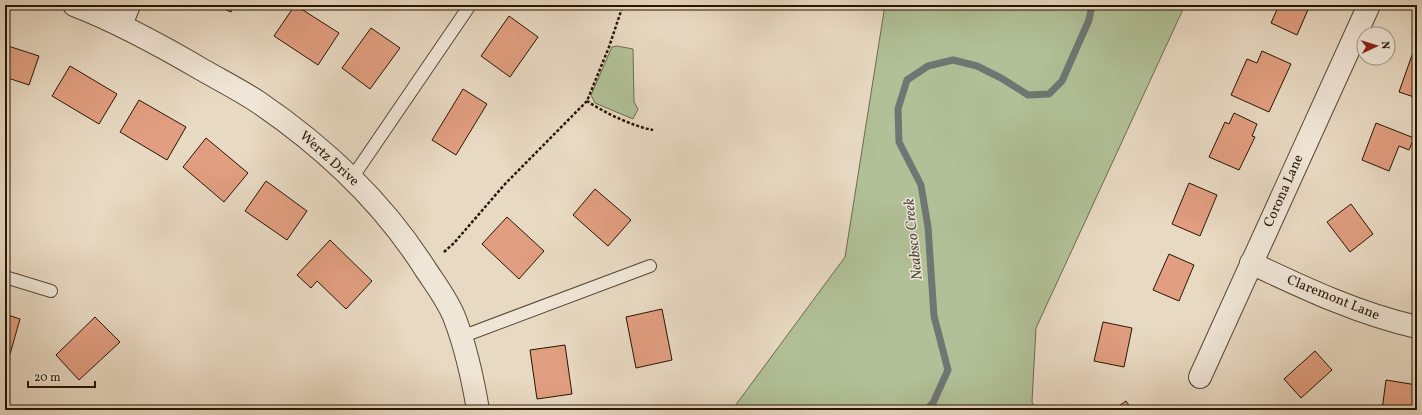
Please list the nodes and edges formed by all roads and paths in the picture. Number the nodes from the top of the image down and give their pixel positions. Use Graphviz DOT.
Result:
graph roads {
  1 [pos="74,5"];
  2 [pos="129,5"];
  3 [pos="470,5"];
  4 [pos="623,5"];
  5 [pos="1369,5"];
  6 [pos="121,25"];
  7 [pos="587,101"];
  8 [pos="654,130"];
  9 [pos="352,178"];
  10 [pos="444,252"];
  11 [pos="1251,263"];
  12 [pos="650,266"];
  13 [pos="5,277"];
  14 [pos="51,291"];
  15 [pos="1417,327"];
  16 [pos="461,337"];
  17 [pos="1200,377"];
  18 [pos="478,410"];
  1 -- 6 [label="street, Wertz Drive"];
  2 -- 6 [label="street"];
  3 -- 9 [label="lane"];
  4 -- 7 [label="path"];
  5 -- 11 [label="street, Corona Lane"];
  6 -- 9 [label="street, Wertz Drive"];
  7 -- 8 [label="path"];
  7 -- 10 [label="path"];
  9 -- 16 [label="street, Wertz Drive"];
  11 -- 15 [label="street, Claremont Lane"];
  11 -- 17 [label="street, Corona Lane"];
  12 -- 16 [label="lane"];
  13 -- 14 [label="lane"];
  16 -- 18 [label="street, Wertz Drive"];
}
